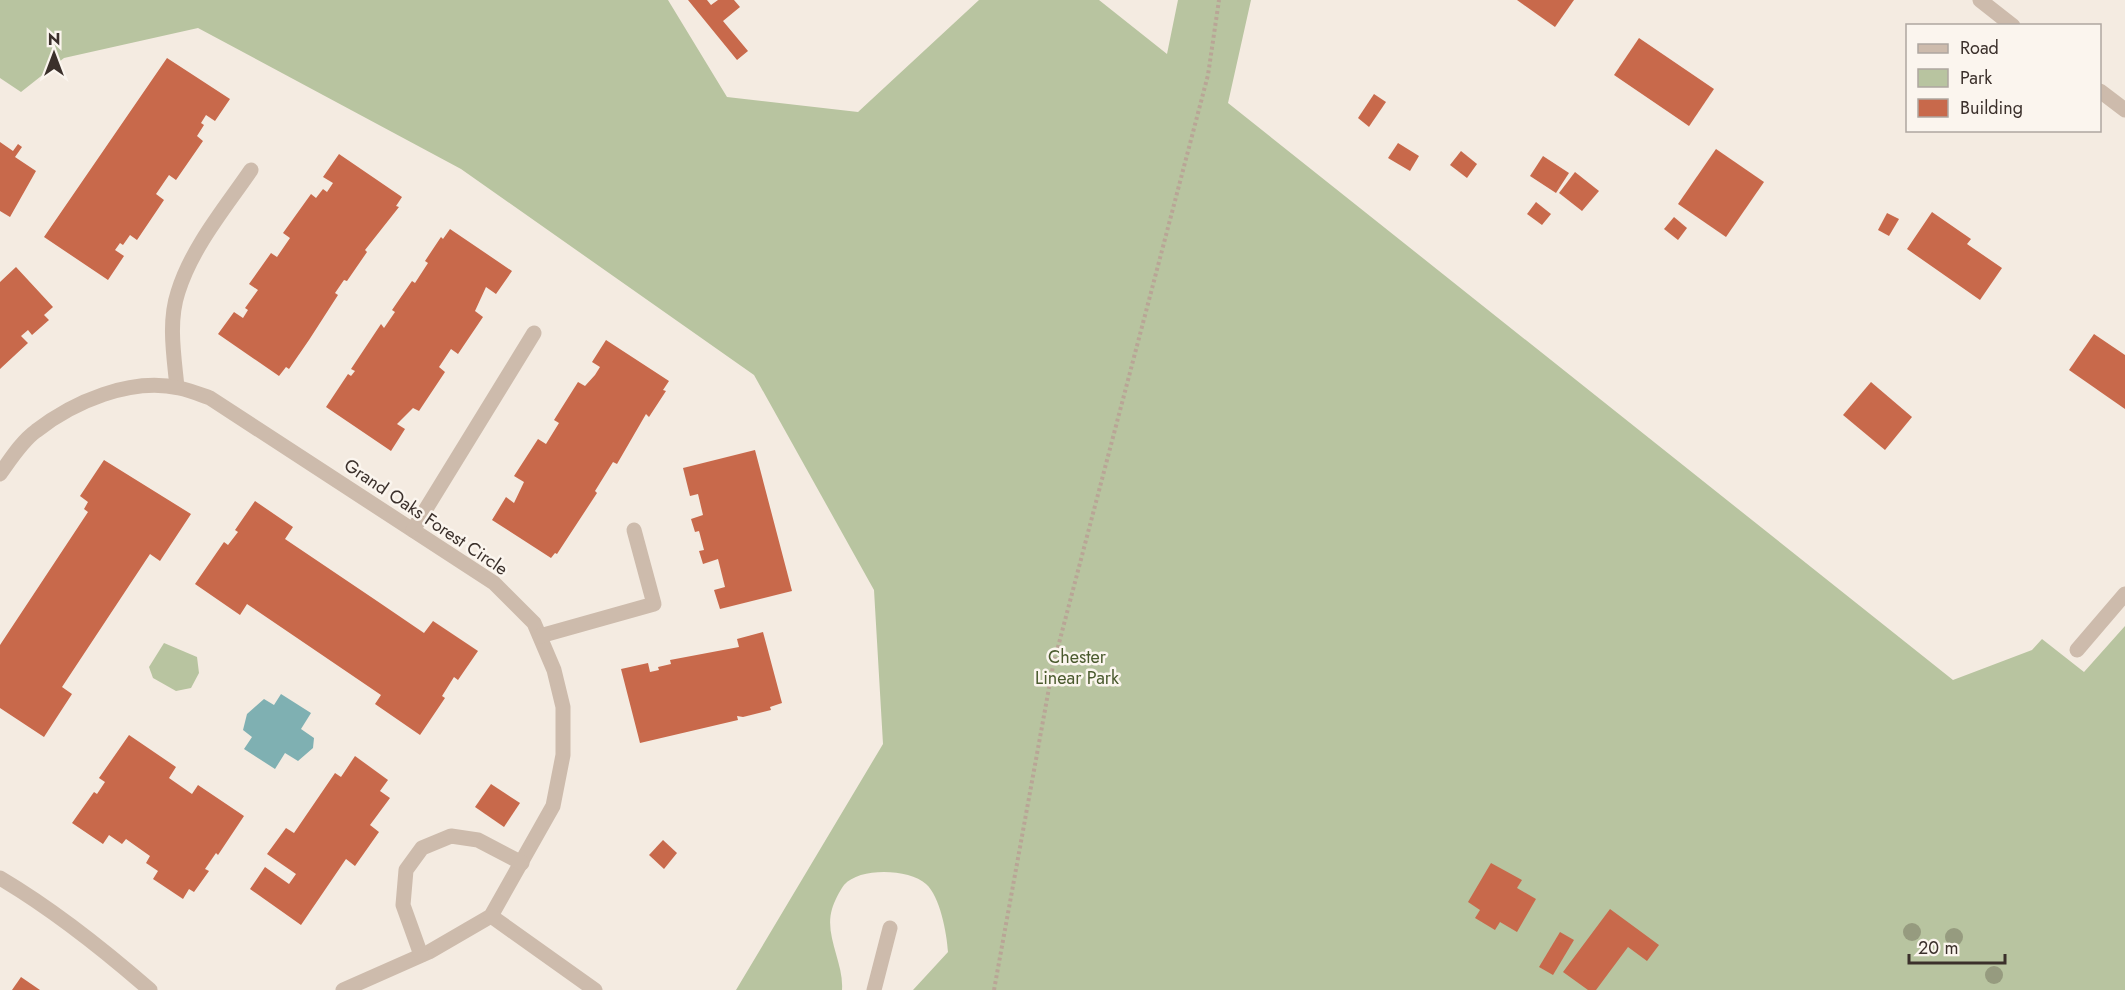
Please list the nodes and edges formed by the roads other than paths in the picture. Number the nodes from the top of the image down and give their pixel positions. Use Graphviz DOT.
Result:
graph roads {
  1 [pos="1980,0"];
  2 [pos="2010,24"];
  3 [pos="2101,92"];
  4 [pos="2125,110"];
  5 [pos="251,170"];
  6 [pos="534,333"];
  7 [pos="177,387"];
  8 [pos="0,474"];
  9 [pos="413,530"];
  10 [pos="634,530"];
  11 [pos="2125,594"];
  12 [pos="540,636"];
  13 [pos="2077,650"];
  14 [pos="522,863"];
  15 [pos="0,878"];
  16 [pos="491,916"];
  17 [pos="890,928"];
  18 [pos="421,955"];
  19 [pos="150,990"];
  20 [pos="343,990"];
  21 [pos="594,990"];
  22 [pos="874,990"];
  1 -- 2 [label="street"];
  3 -- 4 [label="street"];
  5 -- 7 [label="street"];
  6 -- 9 [label="street"];
  7 -- 8 [label="street, Grand Oaks Forest Circle"];
  7 -- 9 [label="street, Grand Oaks Forest Circle"];
  9 -- 12 [label="street, Grand Oaks Forest Circle"];
  10 -- 12 [label="street"];
  11 -- 13 [label="street"];
  12 -- 14 [label="street, Grand Oaks Forest Circle"];
  14 -- 16 [label="street, Grand Oaks Forest Circle"];
  14 -- 18 [label="street"];
  15 -- 19 [label="street"];
  16 -- 18 [label="street"];
  16 -- 21 [label="street"];
  17 -- 22 [label="street"];
  18 -- 20 [label="street"];
}
